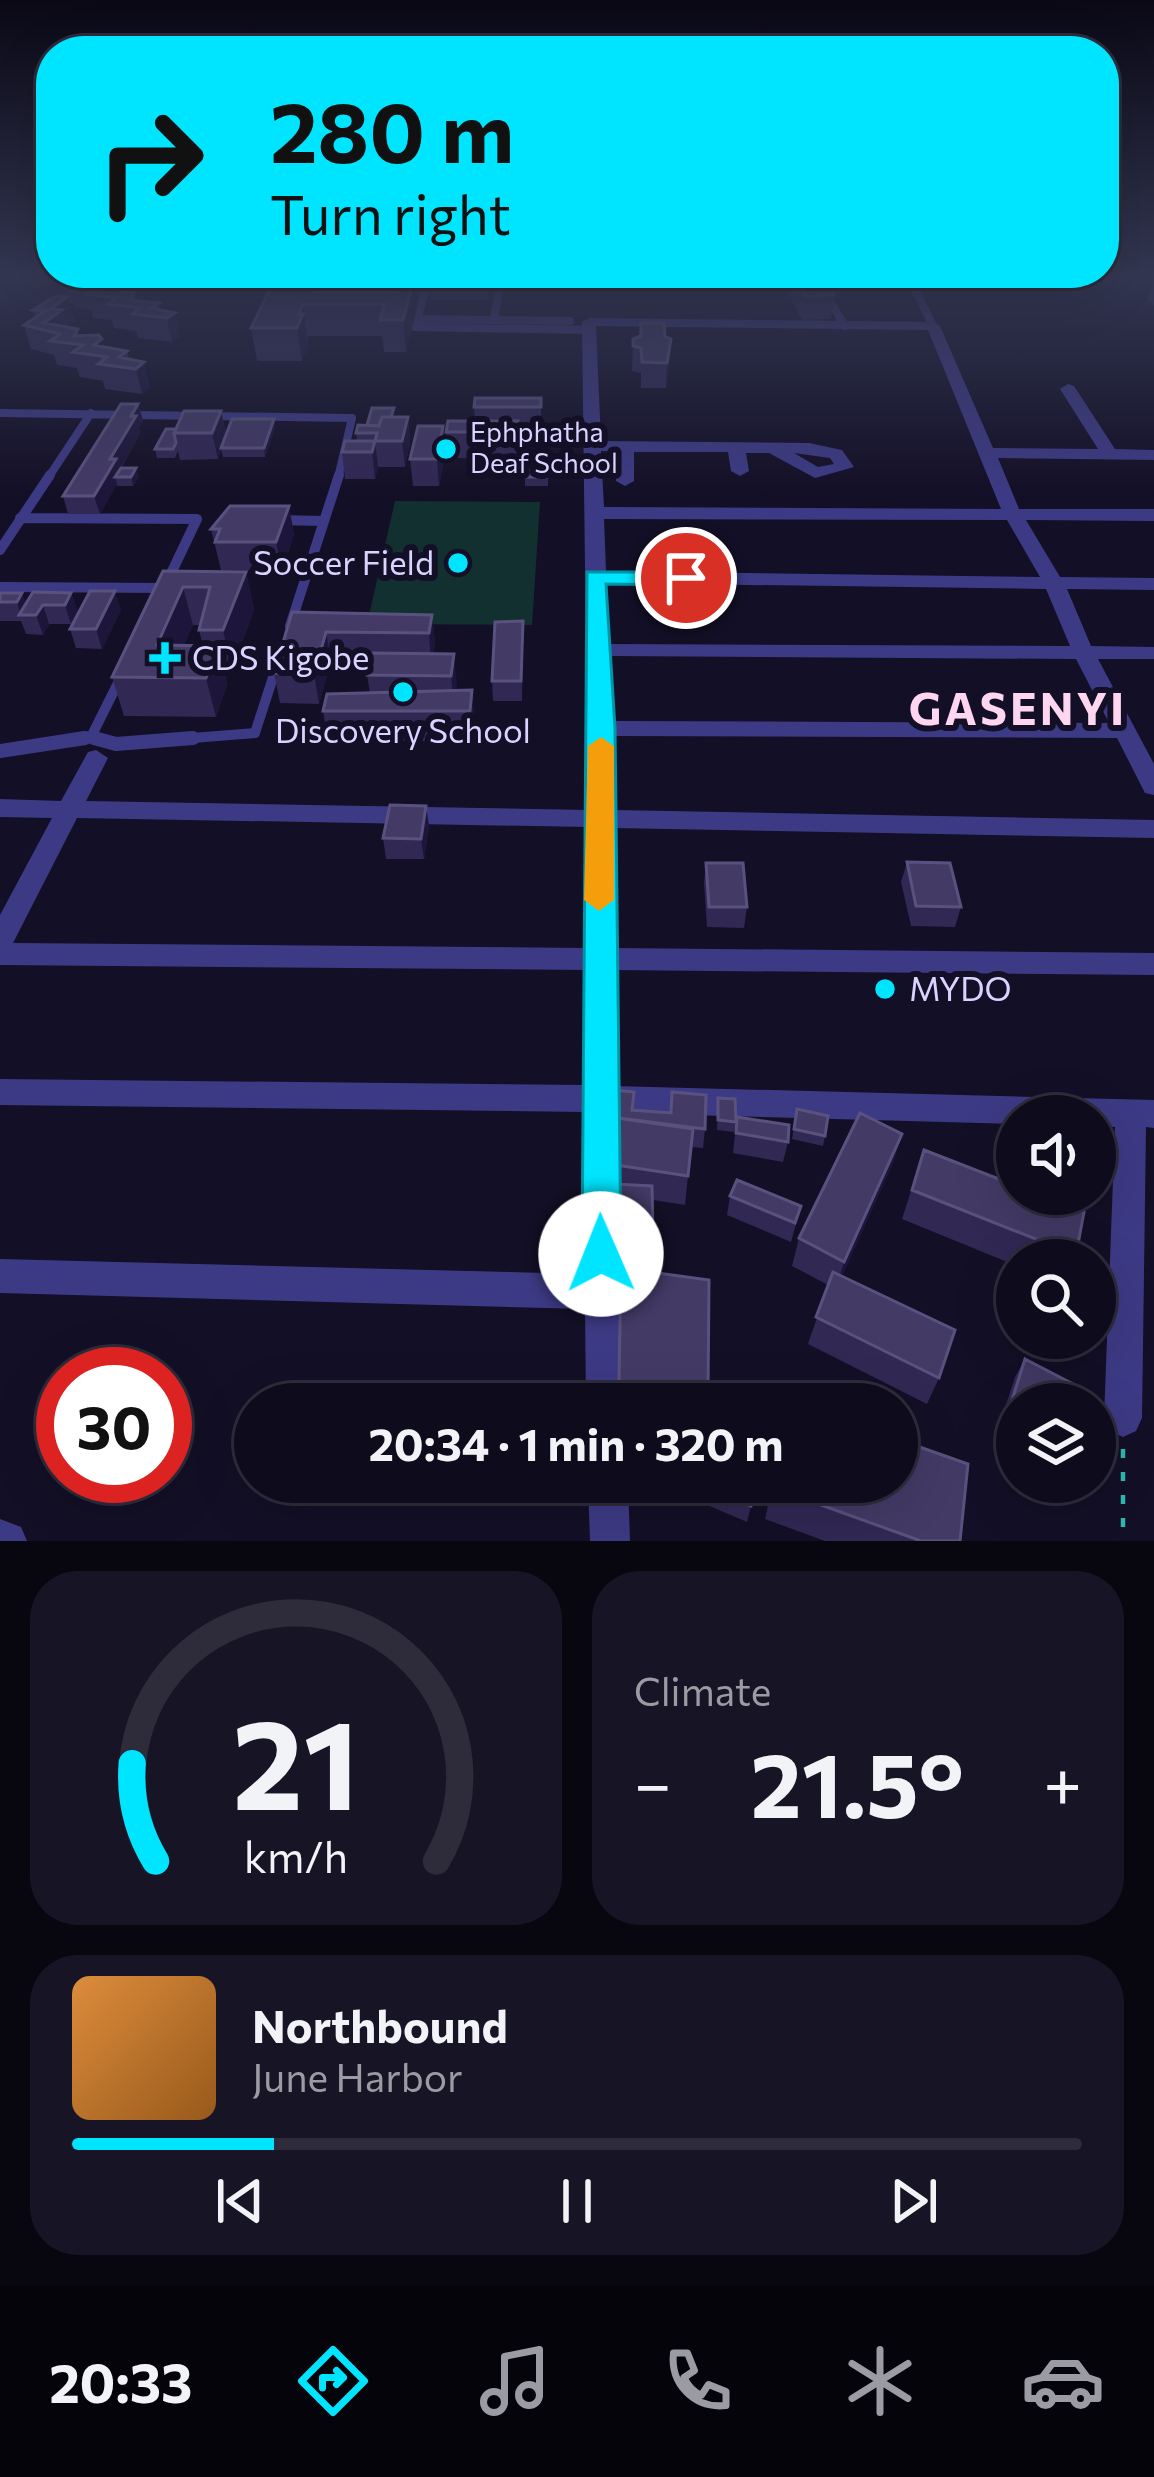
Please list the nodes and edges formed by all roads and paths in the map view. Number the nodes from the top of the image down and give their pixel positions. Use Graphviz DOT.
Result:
graph roads {
  1 [pos="590,349"];
  2 [pos="942,349"];
  3 [pos="1068,388"];
  4 [pos="0,413"];
  5 [pos="91,413"];
  6 [pos="592,446"];
  7 [pos="625,447"];
  8 [pos="694,447"];
  9 [pos="736,448"];
  10 [pos="773,448"];
  11 [pos="984,453"];
  12 [pos="1154,454"];
  13 [pos="1111,455"];
  14 [pos="699,469"];
  15 [pos="740,471"];
  16 [pos="625,481"];
  17 [pos="593,513"];
  18 [pos="1012,513"];
  19 [pos="1154,514"];
  20 [pos="20,518"];
  21 [pos="197,520"];
  22 [pos="218,520"];
  23 [pos="261,520"];
  24 [pos="324,521"];
  25 [pos="0,550"];
  26 [pos="595,577"];
  27 [pos="1054,583"];
  28 [pos="1154,584"];
  29 [pos="0,587"];
  30 [pos="165,588"];
  31 [pos="154,609"];
  32 [pos="598,650"];
  33 [pos="1082,650"];
  34 [pos="133,652"];
  35 [pos="1154,652"];
  36 [pos="602,728"];
  37 [pos="1124,730"];
  38 [pos="101,746"];
  39 [pos="0,751"];
  40 [pos="1146,755"];
  41 [pos="1154,787"];
  42 [pos="0,808"];
  43 [pos="70,809"];
  44 [pos="598,819"];
  45 [pos="1154,829"];
  46 [pos="0,941"];
  47 [pos="0,953"];
  48 [pos="599,962"];
  49 [pos="1154,964"];
  50 [pos="0,1092"];
  51 [pos="599,1099"];
  52 [pos="1143,1114"];
  53 [pos="0,1276"];
  54 [pos="602,1292"];
  55 [pos="604,1383"];
  56 [pos="1124,1418"];
  57 [pos="609,1503"];
  58 [pos="610,1541"];
  59 [pos="1123,1541"];
  1 -- 6 [label="street"];
  2 -- 11 [label="street"];
  3 -- 13 [label="street"];
  4 -- 5 [label="lane"];
  5 -- 20 [label="lane"];
  5 -- 24 [label="lane"];
  6 -- 7 [label="street"];
  6 -- 17 [label="street"];
  7 -- 8 [label="street"];
  7 -- 16 [label="street"];
  8 -- 9 [label="street"];
  8 -- 14 [label="street"];
  9 -- 10 [label="street"];
  9 -- 15 [label="street"];
  11 -- 13 [label="street"];
  11 -- 18 [label="street"];
  12 -- 13 [label="street"];
  17 -- 18 [label="street"];
  17 -- 26 [label="street"];
  18 -- 19 [label="street"];
  18 -- 27 [label="street"];
  20 -- 21 [label="lane"];
  20 -- 25 [label="lane"];
  21 -- 22 [label="lane"];
  21 -- 30 [label="lane"];
  23 -- 24 [label="lane"];
  24 -- 38 [label="lane"];
  26 -- 27 [label="street"];
  26 -- 32 [label="street"];
  27 -- 28 [label="street"];
  27 -- 33 [label="street"];
  29 -- 30 [label="lane"];
  30 -- 31 [label="lane"];
  32 -- 33 [label="street"];
  32 -- 36 [label="street"];
  33 -- 35 [label="street"];
  33 -- 37 [label="street"];
  34 -- 38 [label="lane"];
  36 -- 37 [label="street"];
  36 -- 44 [label="street"];
  37 -- 40 [label="street"];
  38 -- 39 [label="lane"];
  38 -- 43 [label="street"];
  40 -- 41 [label="street"];
  42 -- 43 [label="street"];
  43 -- 44 [label="street"];
  43 -- 46 [label="street"];
  44 -- 45 [label="street"];
  44 -- 48 [label="street"];
  47 -- 48 [label="street"];
  48 -- 49 [label="street"];
  48 -- 51 [label="street"];
  50 -- 51 [label="street"];
  51 -- 52 [label="street"];
  51 -- 54 [label="street"];
  52 -- 56 [label="street"];
  53 -- 54 [label="street"];
  54 -- 55 [label="street"];
  56 -- 59 [label="path"];
  57 -- 58 [label="street"];
}
